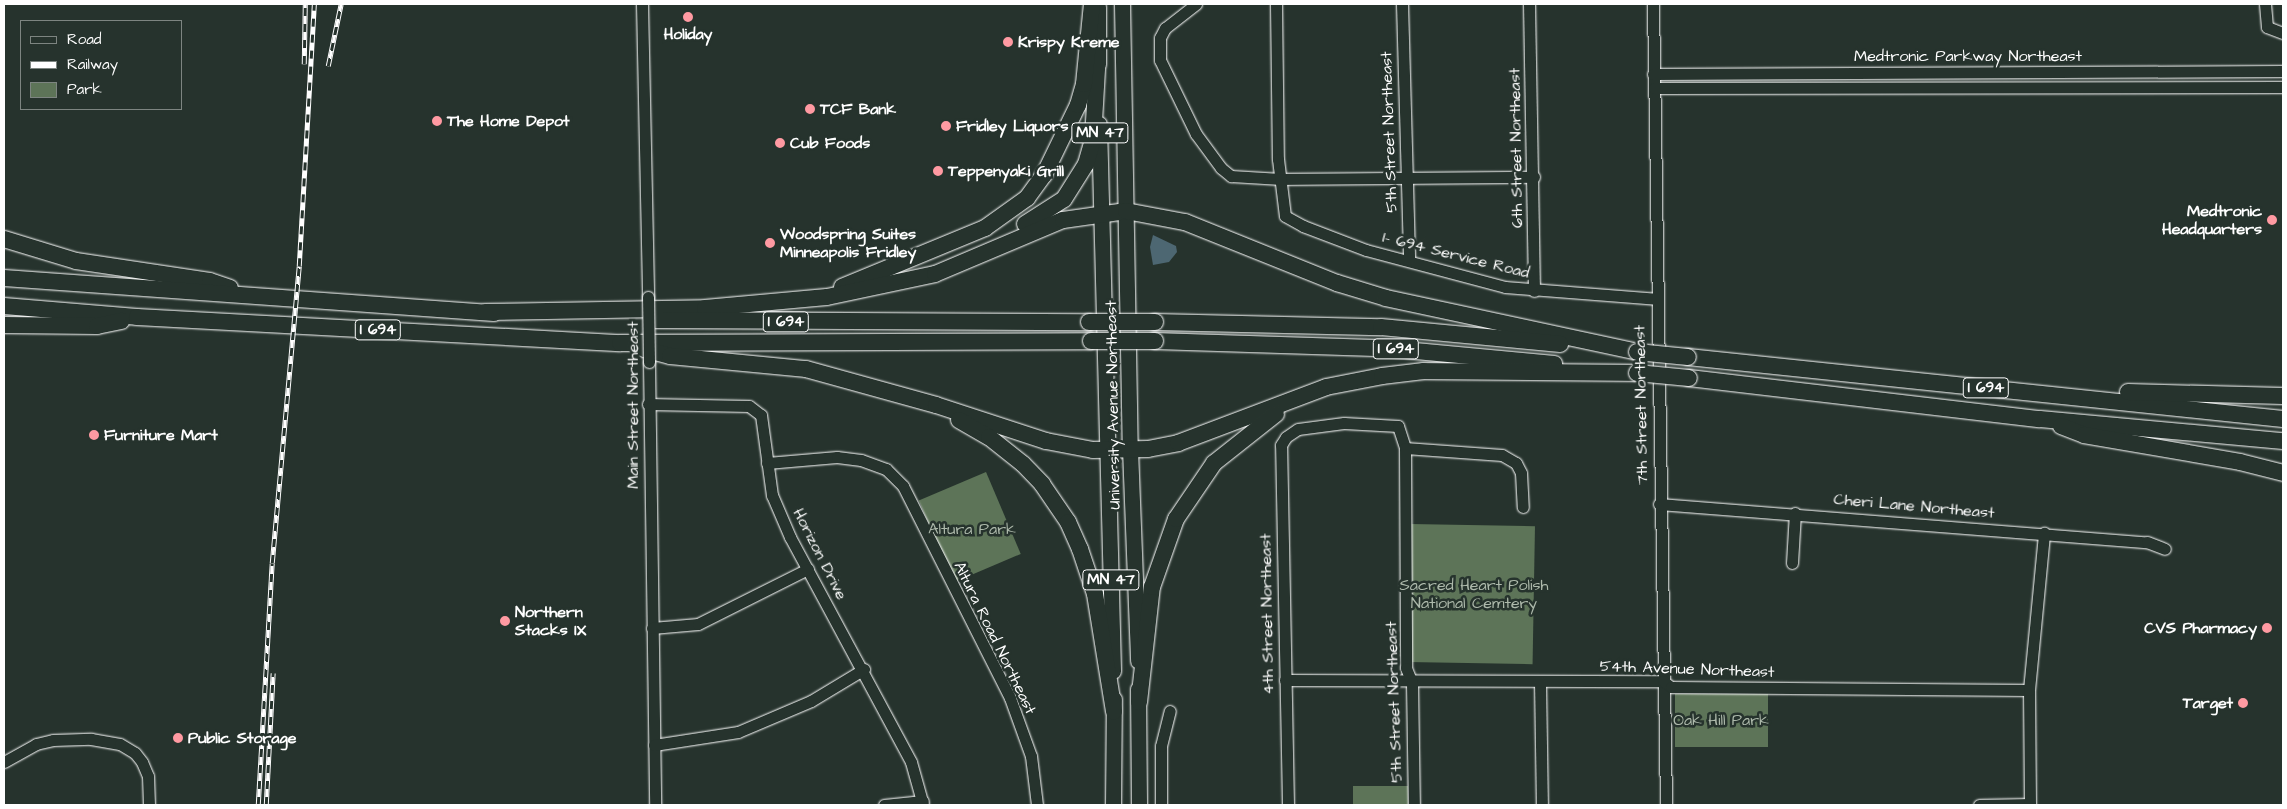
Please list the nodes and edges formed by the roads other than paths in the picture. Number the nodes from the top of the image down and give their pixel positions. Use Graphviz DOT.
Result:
graph roads {
  1 [pos="642,4"];
  2 [pos="1092,4"];
  3 [pos="1098,4"];
  4 [pos="1122,4"];
  5 [pos="1196,4"];
  6 [pos="1276,4"];
  7 [pos="1402,4"];
  8 [pos="1529,4"];
  9 [pos="1652,4"];
  10 [pos="2265,4"];
  11 [pos="2283,33"];
  12 [pos="1098,53"];
  13 [pos="2115,71"];
  14 [pos="2144,71"];
  15 [pos="2216,71"];
  16 [pos="2283,71"];
  17 [pos="1782,73"];
  18 [pos="1654,74"];
  19 [pos="2115,87"];
  20 [pos="2144,87"];
  21 [pos="2283,87"];
  22 [pos="1654,88"];
  23 [pos="1782,88"];
  24 [pos="2215,88"];
  25 [pos="1407,176"];
  26 [pos="1534,177"];
  27 [pos="1281,179"];
  28 [pos="1126,211"];
  29 [pos="1101,212"];
  30 [pos="4,238"];
  31 [pos="1409,259"];
  32 [pos="4,278"];
  33 [pos="1534,291"];
  34 [pos="858,292"];
  35 [pos="251,295"];
  36 [pos="1656,299"];
  37 [pos="772,304"];
  38 [pos="4,306"];
  39 [pos="485,312"];
  40 [pos="137,317"];
  41 [pos="4,325"];
  42 [pos="620,343"];
  43 [pos="1636,352"];
  44 [pos="1637,373"];
  45 [pos="1352,381"];
  46 [pos="1916,381"];
  47 [pos="868,386"];
  48 [pos="2283,396"];
  49 [pos="648,404"];
  50 [pos="2040,419"];
  51 [pos="2283,419"];
  52 [pos="2283,441"];
  53 [pos="1405,448"];
  54 [pos="1130,449"];
  55 [pos="1106,450"];
  56 [pos="767,464"];
  57 [pos="2283,473"];
  58 [pos="1659,504"];
  59 [pos="1523,507"];
  60 [pos="1795,513"];
  61 [pos="2044,534"];
  62 [pos="2165,549"];
  63 [pos="1792,563"];
  64 [pos="808,569"];
  65 [pos="652,628"];
  66 [pos="864,669"];
  67 [pos="1285,680"];
  68 [pos="1663,681"];
  69 [pos="1540,682"];
  70 [pos="1412,683"];
  71 [pos="2028,690"];
  72 [pos="1138,702"];
  73 [pos="1114,711"];
  74 [pos="1170,711"];
  75 [pos="654,744"];
  76 [pos="4,762"];
  77 [pos="923,803"];
  78 [pos="2030,804"];
  79 [pos="149,805"];
  80 [pos="655,805"];
  81 [pos="884,805"];
  82 [pos="1037,805"];
  83 [pos="1113,805"];
  84 [pos="1139,805"];
  85 [pos="1161,805"];
  86 [pos="1288,805"];
  87 [pos="1414,805"];
  88 [pos="1542,805"];
  89 [pos="1666,805"];
  90 [pos="1980,805"];
  1 -- 49 [label="street, Main Street Northeast, bridge"];
  2 -- 37 [label="highway"];
  3 -- 12 [label="main road, University Avenue Northeast / MN 47"];
  4 -- 28 [label="main road, University Avenue Northeast / MN 47"];
  5 -- 27 [label="street"];
  6 -- 27 [label="street"];
  7 -- 25 [label="street, 5th Street Northeast"];
  8 -- 26 [label="street, 6th Street Northeast"];
  9 -- 18 [label="street, 7th Street Northeast"];
  10 -- 11 [label="street"];
  12 -- 29 [label="main road, University Avenue Northeast / MN 47"];
  12 -- 34 [label="highway"];
  13 -- 14 [label="street, Medtronic Parkway Northeast"];
  13 -- 17 [label="street, Medtronic Parkway Northeast"];
  13 -- 19 [label="street"];
  14 -- 15 [label="street, Medtronic Parkway Northeast"];
  14 -- 20 [label="street"];
  15 -- 16 [label="street, Medtronic Parkway Northeast"];
  15 -- 24 [label="street"];
  17 -- 18 [label="street, Medtronic Parkway Northeast"];
  17 -- 23 [label="street"];
  18 -- 22 [label="street, 7th Street Northeast"];
  19 -- 20 [label="street, Medtronic Parkway Northeast"];
  19 -- 23 [label="street, Medtronic Parkway Northeast"];
  20 -- 24 [label="street, Medtronic Parkway Northeast"];
  21 -- 24 [label="street, Medtronic Parkway Northeast"];
  22 -- 23 [label="street, Medtronic Parkway Northeast"];
  22 -- 36 [label="street, 7th Street Northeast"];
  25 -- 26 [label="street"];
  25 -- 27 [label="street"];
  25 -- 31 [label="street, 5th Street Northeast"];
  26 -- 33 [label="street, 6th Street Northeast"];
  27 -- 31 [label="street, I- 694 Service Road"];
  28 -- 29 [label="highway"];
  28 -- 43 [label="highway"];
  28 -- 54 [label="main road, University Avenue Northeast / MN 47"];
  29 -- 34 [label="highway"];
  29 -- 55 [label="main road, University Avenue Northeast / MN 47"];
  30 -- 35 [label="highway"];
  31 -- 33 [label="street, I- 694 Service Road"];
  32 -- 35 [label="highway, I 694"];
  33 -- 36 [label="street, I- 694 Service Road"];
  34 -- 37 [label="highway"];
  35 -- 39 [label="highway, I 694"];
  36 -- 58 [label="street, 7th Street Northeast"];
  37 -- 39 [label="highway"];
  38 -- 40 [label="highway, I 694"];
  39 -- 43 [label="highway, I 694, bridge"];
  40 -- 41 [label="highway"];
  40 -- 42 [label="highway, I 694"];
  42 -- 44 [label="highway, I 694, bridge"];
  42 -- 47 [label="highway"];
  43 -- 46 [label="highway, I 694, bridge"];
  44 -- 45 [label="highway"];
  44 -- 50 [label="highway, I 694, bridge"];
  45 -- 54 [label="highway"];
  45 -- 72 [label="highway"];
  46 -- 48 [label="highway"];
  46 -- 51 [label="highway, I 694"];
  47 -- 55 [label="highway"];
  47 -- 73 [label="highway"];
  49 -- 56 [label="street, Horizon Drive"];
  49 -- 65 [label="street, Main Street Northeast"];
  50 -- 52 [label="highway, I 694"];
  50 -- 57 [label="highway"];
  53 -- 59 [label="street"];
  53 -- 67 [label="street, 4th Street Northeast"];
  53 -- 70 [label="street, 5th Street Northeast"];
  54 -- 55 [label="highway"];
  54 -- 72 [label="main road, University Avenue Northeast / MN 47"];
  55 -- 73 [label="main road, University Avenue Northeast / MN 47"];
  56 -- 64 [label="street, Horizon Drive"];
  56 -- 82 [label="street, Altura Road Northeast"];
  58 -- 60 [label="street, Cheri Lane Northeast"];
  58 -- 68 [label="street, 7th Street Northeast"];
  60 -- 61 [label="street, Cheri Lane Northeast"];
  60 -- 63 [label="street"];
  61 -- 62 [label="street, Cheri Lane Northeast"];
  61 -- 71 [label="street"];
  64 -- 65 [label="street"];
  64 -- 66 [label="street, Horizon Drive"];
  65 -- 75 [label="street, Main Street Northeast"];
  66 -- 75 [label="street"];
  66 -- 77 [label="street, Horizon Drive"];
  67 -- 70 [label="street, 54th Avenue Northeast"];
  67 -- 86 [label="street, 4th Street Northeast"];
  68 -- 69 [label="street, 54th Avenue Northeast"];
  68 -- 71 [label="street, 54th Avenue Northeast"];
  68 -- 89 [label="street, 7th Street Northeast"];
  69 -- 70 [label="street, 54th Avenue Northeast"];
  69 -- 88 [label="street"];
  70 -- 87 [label="street, 5th Street Northeast"];
  71 -- 78 [label="street"];
  72 -- 84 [label="main road, University Avenue Northeast / MN 47"];
  73 -- 83 [label="main road, University Avenue Northeast / MN 47"];
  74 -- 85 [label="street"];
  75 -- 80 [label="street, Main Street Northeast"];
  76 -- 79 [label="street"];
  77 -- 81 [label="street"];
  78 -- 90 [label="street"];
}
